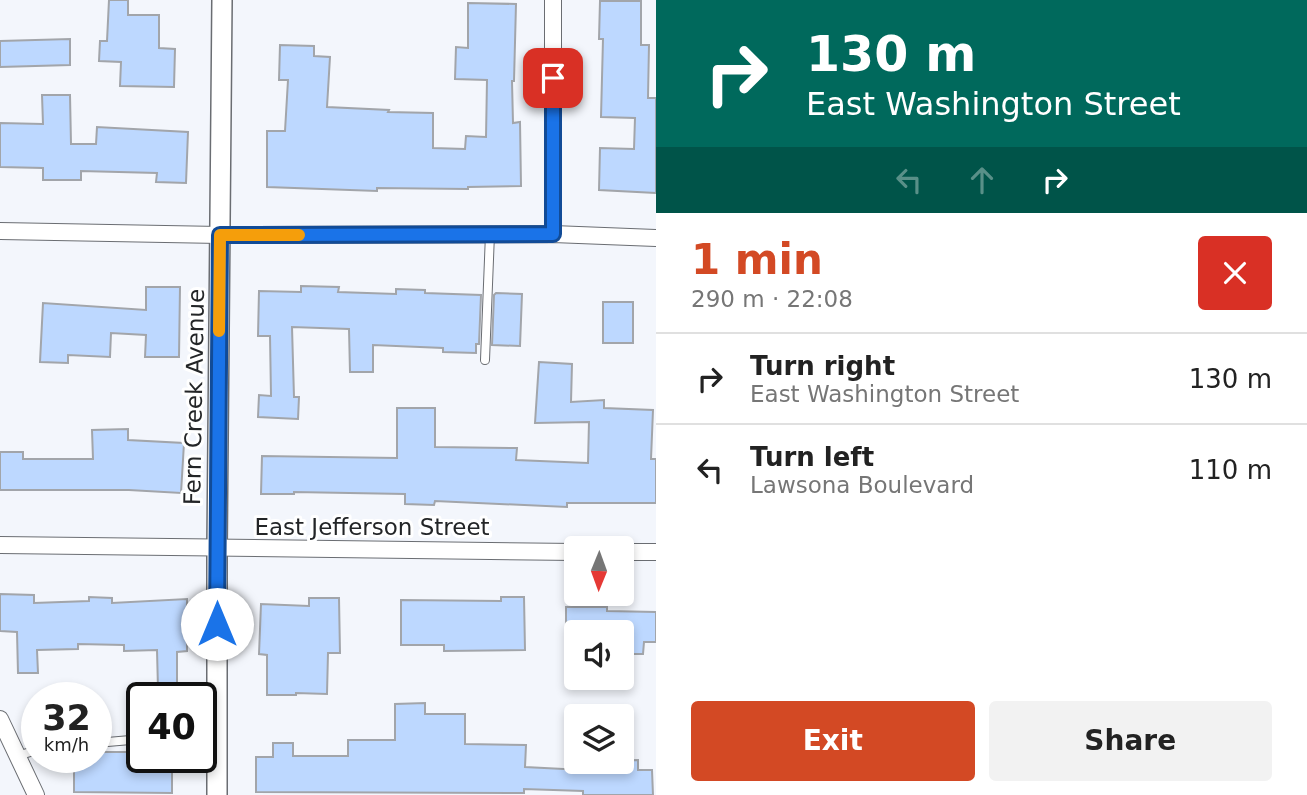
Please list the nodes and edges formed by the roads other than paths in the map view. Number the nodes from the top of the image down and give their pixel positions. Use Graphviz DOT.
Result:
graph roads {
  1 [pos="222,0"];
  2 [pos="553,0"];
  3 [pos="0,231"];
  4 [pos="489,234"];
  5 [pos="553,234"];
  6 [pos="220,235"];
  7 [pos="656,238"];
  8 [pos="485,360"];
  9 [pos="0,545"];
  10 [pos="217,549"];
  11 [pos="564,552"];
  12 [pos="634,552"];
  13 [pos="656,552"];
  14 [pos="211,682"];
  15 [pos="0,719"];
  16 [pos="21,755"];
  17 [pos="17,756"];
  18 [pos="214,773"];
  19 [pos="36,795"];
  20 [pos="217,795"];
  1 -- 6 [label="street, Fern Creek Avenue"];
  2 -- 5 [label="street"];
  3 -- 6 [label="street"];
  4 -- 5 [label="street"];
  4 -- 6 [label="street"];
  4 -- 8 [label="lane"];
  5 -- 7 [label="street"];
  6 -- 10 [label="street, Fern Creek Avenue"];
  9 -- 10 [label="street, East Jefferson Street"];
  10 -- 11 [label="street, East Jefferson Street"];
  10 -- 14 [label="street, Fern Creek Avenue"];
  12 -- 13 [label="street"];
  15 -- 17 [label="street"];
  16 -- 17 [label="lane"];
  17 -- 19 [label="street"];
  18 -- 20 [label="street, Fern Creek Avenue"];
}
